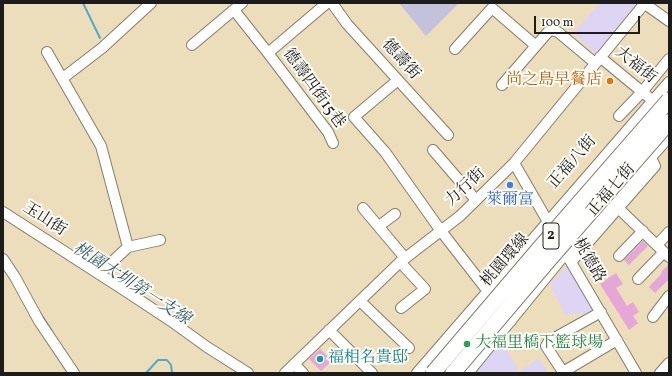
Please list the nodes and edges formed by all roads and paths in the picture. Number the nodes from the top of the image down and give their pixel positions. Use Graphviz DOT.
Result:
graph roads {
  1 [pos="150,3"];
  2 [pos="242,3"];
  3 [pos="327,3"];
  4 [pos="332,3"];
  5 [pos="645,3"];
  6 [pos="234,10"];
  7 [pos="669,21"];
  8 [pos="192,45"];
  9 [pos="536,46"];
  10 [pos="455,49"];
  11 [pos="47,52"];
  12 [pos="268,53"];
  13 [pos="669,59"];
  14 [pos="598,60"];
  15 [pos="63,78"];
  16 [pos="398,80"];
  17 [pos="669,82"];
  18 [pos="502,85"];
  19 [pos="642,92"];
  20 [pos="669,100"];
  21 [pos="653,101"];
  22 [pos="669,114"];
  23 [pos="619,116"];
  24 [pos="669,122"];
  25 [pos="624,134"];
  26 [pos="448,135"];
  27 [pos="669,137"];
  28 [pos="333,143"];
  29 [pos="433,150"];
  30 [pos="651,158"];
  31 [pos="514,163"];
  32 [pos="476,200"];
  33 [pos="615,205"];
  34 [pos="363,208"];
  35 [pos="3,212"];
  36 [pos="395,214"];
  37 [pos="547,220"];
  38 [pos="379,226"];
  39 [pos="441,231"];
  40 [pos="643,231"];
  41 [pos="669,232"];
  42 [pos="160,240"];
  43 [pos="128,247"];
  44 [pos="663,251"];
  45 [pos="619,256"];
  46 [pos="569,257"];
  47 [pos="3,259"];
  48 [pos="403,260"];
  49 [pos="99,274"];
  50 [pos="638,279"];
  51 [pos="488,292"];
  52 [pos="669,296"];
  53 [pos="360,301"];
  54 [pos="401,308"];
  55 [pos="601,312"];
  56 [pos="653,317"];
  57 [pos="511,321"];
  58 [pos="329,330"];
  59 [pos="617,340"];
  60 [pos="409,348"];
  61 [pos="669,363"];
  62 [pos="294,364"];
  63 [pos="74,373"];
  64 [pos="248,373"];
  65 [pos="285,373"];
  66 [pos="303,373"];
  67 [pos="372,373"];
  68 [pos="417,373"];
  69 [pos="433,373"];
  70 [pos="453,373"];
  71 [pos="468,373"];
  72 [pos="636,373"];
  73 [pos="660,373"];
  1 -- 15 [label="street"];
  2 -- 6 [label="street"];
  3 -- 12 [label="street"];
  4 -- 16 [label="street, 德壽街"];
  5 -- 7 [label="street"];
  5 -- 14 [label="street, 力行街"];
  6 -- 8 [label="street"];
  6 -- 12 [label="street, 德壽四街15巷"];
  9 -- 10 [label="street"];
  9 -- 14 [label="street, 大福街"];
  9 -- 18 [label="street"];
  11 -- 15 [label="street"];
  12 -- 28 [label="street, 德壽四街15巷"];
  13 -- 19 [label="street"];
  14 -- 19 [label="street, 大福街"];
  14 -- 31 [label="street, 力行街"];
  15 -- 43 [label="street"];
  16 -- 26 [label="street, 德壽街"];
  16 -- 39 [label="street"];
  17 -- 21 [label="street"];
  19 -- 21 [label="street, 大福街"];
  19 -- 23 [label="street"];
  20 -- 69 [label="highway, 桃園環線 / 2, bridge"];
  21 -- 22 [label="street, 大福街"];
  21 -- 25 [label="street"];
  24 -- 70 [label="highway, 桃園環線 / 2, bridge"];
  25 -- 30 [label="street"];
  25 -- 37 [label="street, 正福八街"];
  27 -- 30 [label="street"];
  29 -- 32 [label="street"];
  30 -- 33 [label="street"];
  31 -- 32 [label="street, 力行街"];
  31 -- 37 [label="street, 桃德路"];
  32 -- 39 [label="street, 力行街"];
  33 -- 40 [label="street"];
  33 -- 46 [label="street"];
  34 -- 38 [label="street"];
  35 -- 49 [label="street, 玉山街"];
  36 -- 38 [label="street"];
  37 -- 46 [label="street, 桃德路"];
  37 -- 51 [label="street"];
  38 -- 48 [label="street"];
  39 -- 48 [label="street, 力行街"];
  39 -- 51 [label="street"];
  40 -- 44 [label="street"];
  40 -- 45 [label="street"];
  41 -- 44 [label="street"];
  42 -- 43 [label="street"];
  43 -- 49 [label="street"];
  44 -- 50 [label="street"];
  46 -- 55 [label="street, 桃德路"];
  46 -- 57 [label="street"];
  47 -- 63 [label="street"];
  48 -- 53 [label="street, 力行街"];
  48 -- 54 [label="street"];
  49 -- 64 [label="street, 玉山街"];
  51 -- 57 [label="street"];
  51 -- 68 [label="street"];
  52 -- 56 [label="street"];
  53 -- 58 [label="street, 力行街"];
  53 -- 60 [label="street"];
  55 -- 59 [label="street, 桃德路"];
  55 -- 59 [label="street"];
  57 -- 71 [label="street"];
  58 -- 62 [label="street, 力行街"];
  58 -- 67 [label="street"];
  59 -- 72 [label="street, 桃德路"];
  61 -- 73 [label="street"];
  62 -- 65 [label="street, 力行街"];
  62 -- 66 [label="street"];
}
